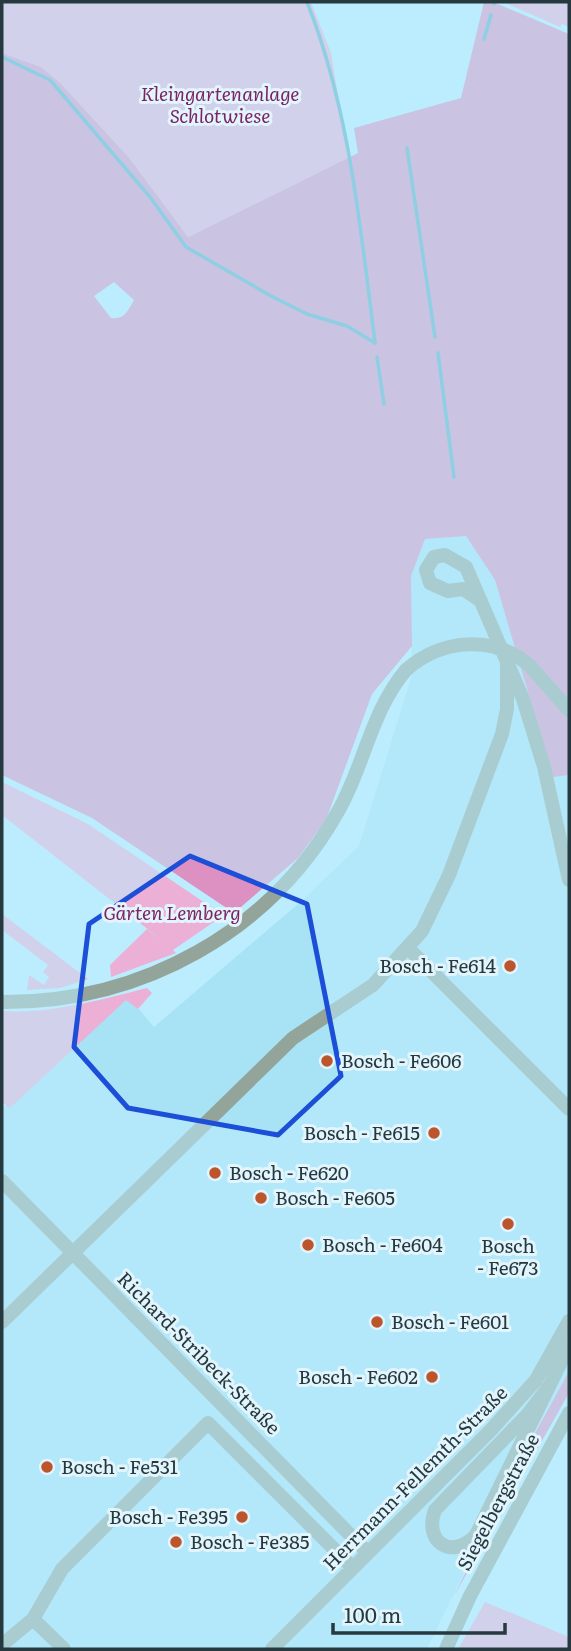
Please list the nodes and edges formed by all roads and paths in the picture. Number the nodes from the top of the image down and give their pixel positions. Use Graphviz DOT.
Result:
graph roads {
  1 [pos="481,601"];
  2 [pos="507,662"];
  3 [pos="569,710"];
  4 [pos="569,880"];
  5 [pos="409,948"];
  6 [pos="2,1002"];
  7 [pos="569,1109"];
  8 [pos="2,1181"];
  9 [pos="72,1251"];
  10 [pos="569,1321"];
  11 [pos="2,1322"];
  12 [pos="569,1346"];
  13 [pos="550,1385"];
  14 [pos="569,1413"];
  15 [pos="489,1456"];
  16 [pos="508,1473"];
  17 [pos="369,1553"];
  18 [pos="353,1568"];
  19 [pos="33,1619"];
  20 [pos="2,1645"];
  21 [pos="64,1649"];
  22 [pos="272,1649"];
  23 [pos="446,1649"];
  1 -- 2 [label="street"];
  2 -- 4 [label="street"];
  2 -- 5 [label="street"];
  3 -- 6 [label="street, bridge"];
  5 -- 7 [label="street"];
  5 -- 9 [label="street"];
  8 -- 9 [label="street, Richard-Stribeck-Straße"];
  9 -- 11 [label="street"];
  9 -- 17 [label="street, Richard-Stribeck-Straße"];
  10 -- 17 [label="street, Herrmann-Fellemth-Straße"];
  12 -- 13 [label="street"];
  13 -- 15 [label="street"];
  13 -- 16 [label="street"];
  14 -- 23 [label="street, Siegelbergstraße"];
  15 -- 16 [label="street"];
  15 -- 16 [label="street"];
  17 -- 18 [label="street, Herrmann-Fellemth-Straße"];
  18 -- 19 [label="street"];
  18 -- 22 [label="street, Herrmann-Fellemth-Straße"];
  19 -- 20 [label="street"];
  19 -- 21 [label="street"];
}
